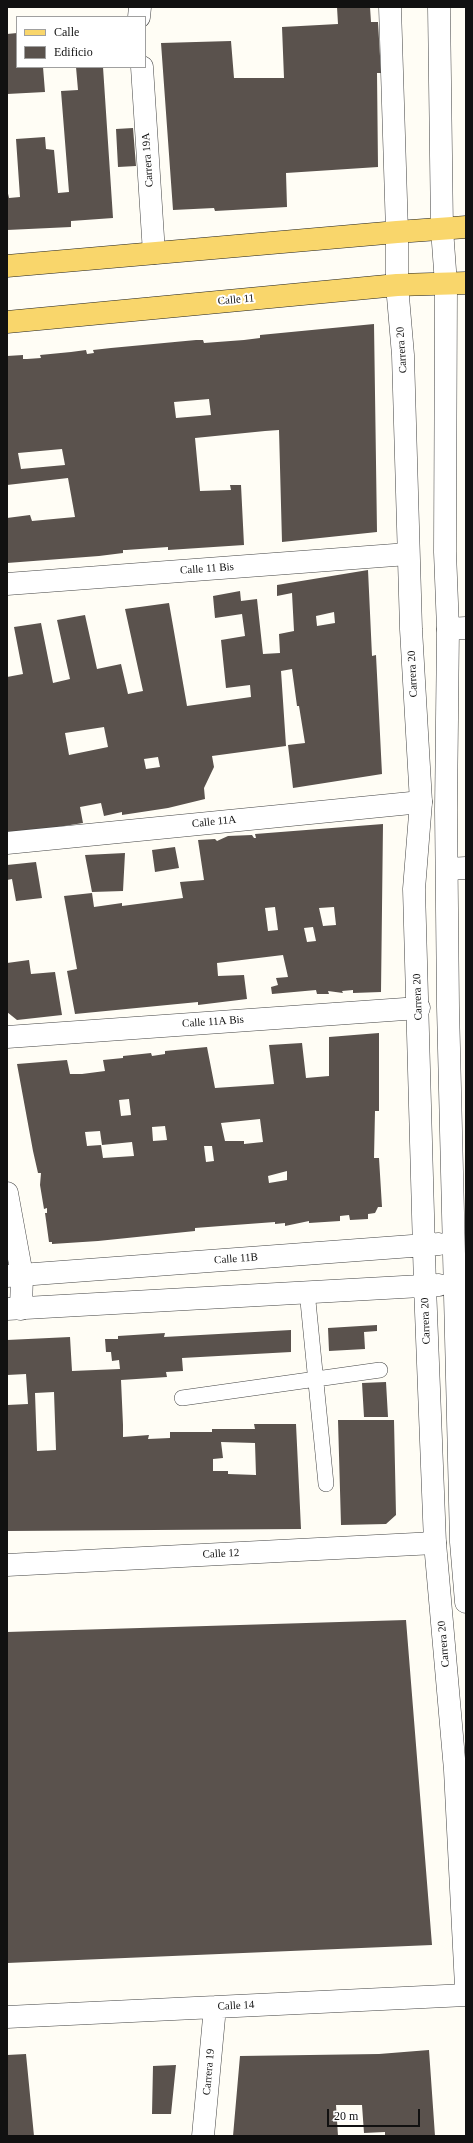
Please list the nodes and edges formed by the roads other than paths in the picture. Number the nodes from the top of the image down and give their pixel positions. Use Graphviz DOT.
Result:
graph roads {
  1 [pos="390,7"];
  2 [pos="439,7"];
  3 [pos="142,68"];
  4 [pos="466,228"];
  5 [pos="442,229"];
  6 [pos="397,232"];
  7 [pos="154,253"];
  8 [pos="7,266"];
  9 [pos="456,283"];
  10 [pos="397,285"];
  11 [pos="7,322"];
  12 [pos="408,554"];
  13 [pos="7,584"];
  14 [pos="457,628"];
  15 [pos="421,802"];
  16 [pos="7,842"];
  17 [pos="457,868"];
  18 [pos="419,1008"];
  19 [pos="7,1037"];
  20 [pos="7,1193"];
  21 [pos="459,1243"];
  22 [pos="424,1245"];
  23 [pos="15,1276"];
  24 [pos="461,1283"];
  25 [pos="425,1286"];
  26 [pos="307,1291"];
  27 [pos="14,1309"];
  28 [pos="380,1370"];
  29 [pos="314,1379"];
  30 [pos="182,1398"];
  31 [pos="326,1484"];
  32 [pos="464,1541"];
  33 [pos="435,1543"];
  34 [pos="7,1564"];
  35 [pos="466,1602"];
  36 [pos="466,1987"];
  37 [pos="466,1995"];
  38 [pos="215,2007"];
  39 [pos="7,2017"];
  40 [pos="203,2136"];
  1 -- 6 [label="street, Carrera 20"];
  2 -- 5 [label="street"];
  3 -- 7 [label="street, Carrera 19A"];
  4 -- 5 [label="main road"];
  5 -- 6 [label="main road"];
  5 -- 9 [label="street"];
  6 -- 7 [label="main road"];
  6 -- 10 [label="street, Carrera 20"];
  7 -- 8 [label="main road"];
  9 -- 10 [label="main road, Calle 11"];
  9 -- 14 [label="street"];
  10 -- 11 [label="main road, Calle 11"];
  10 -- 12 [label="street, Carrera 20"];
  12 -- 13 [label="street, Calle 11 Bis"];
  12 -- 15 [label="street, Carrera 20"];
  14 -- 17 [label="street"];
  15 -- 16 [label="street, Calle 11A"];
  15 -- 18 [label="street, Carrera 20"];
  17 -- 21 [label="street"];
  18 -- 19 [label="street, Calle 11A Bis"];
  18 -- 22 [label="street, Carrera 20"];
  20 -- 23 [label="street"];
  21 -- 22 [label="street, Calle 11B"];
  21 -- 24 [label="street"];
  22 -- 23 [label="street, Calle 11B"];
  22 -- 25 [label="street, Carrera 20"];
  23 -- 27 [label="street"];
  24 -- 25 [label="street"];
  24 -- 32 [label="street"];
  25 -- 26 [label="street"];
  25 -- 33 [label="street, Carrera 20"];
  26 -- 27 [label="street"];
  26 -- 29 [label="lane"];
  28 -- 29 [label="lane"];
  29 -- 30 [label="lane"];
  29 -- 31 [label="lane"];
  32 -- 35 [label="street"];
  33 -- 34 [label="street, Calle 12"];
  33 -- 36 [label="street, Carrera 20"];
  37 -- 38 [label="street, Calle 14"];
  38 -- 39 [label="street, Calle 14"];
  38 -- 40 [label="street, Carrera 19"];
}
